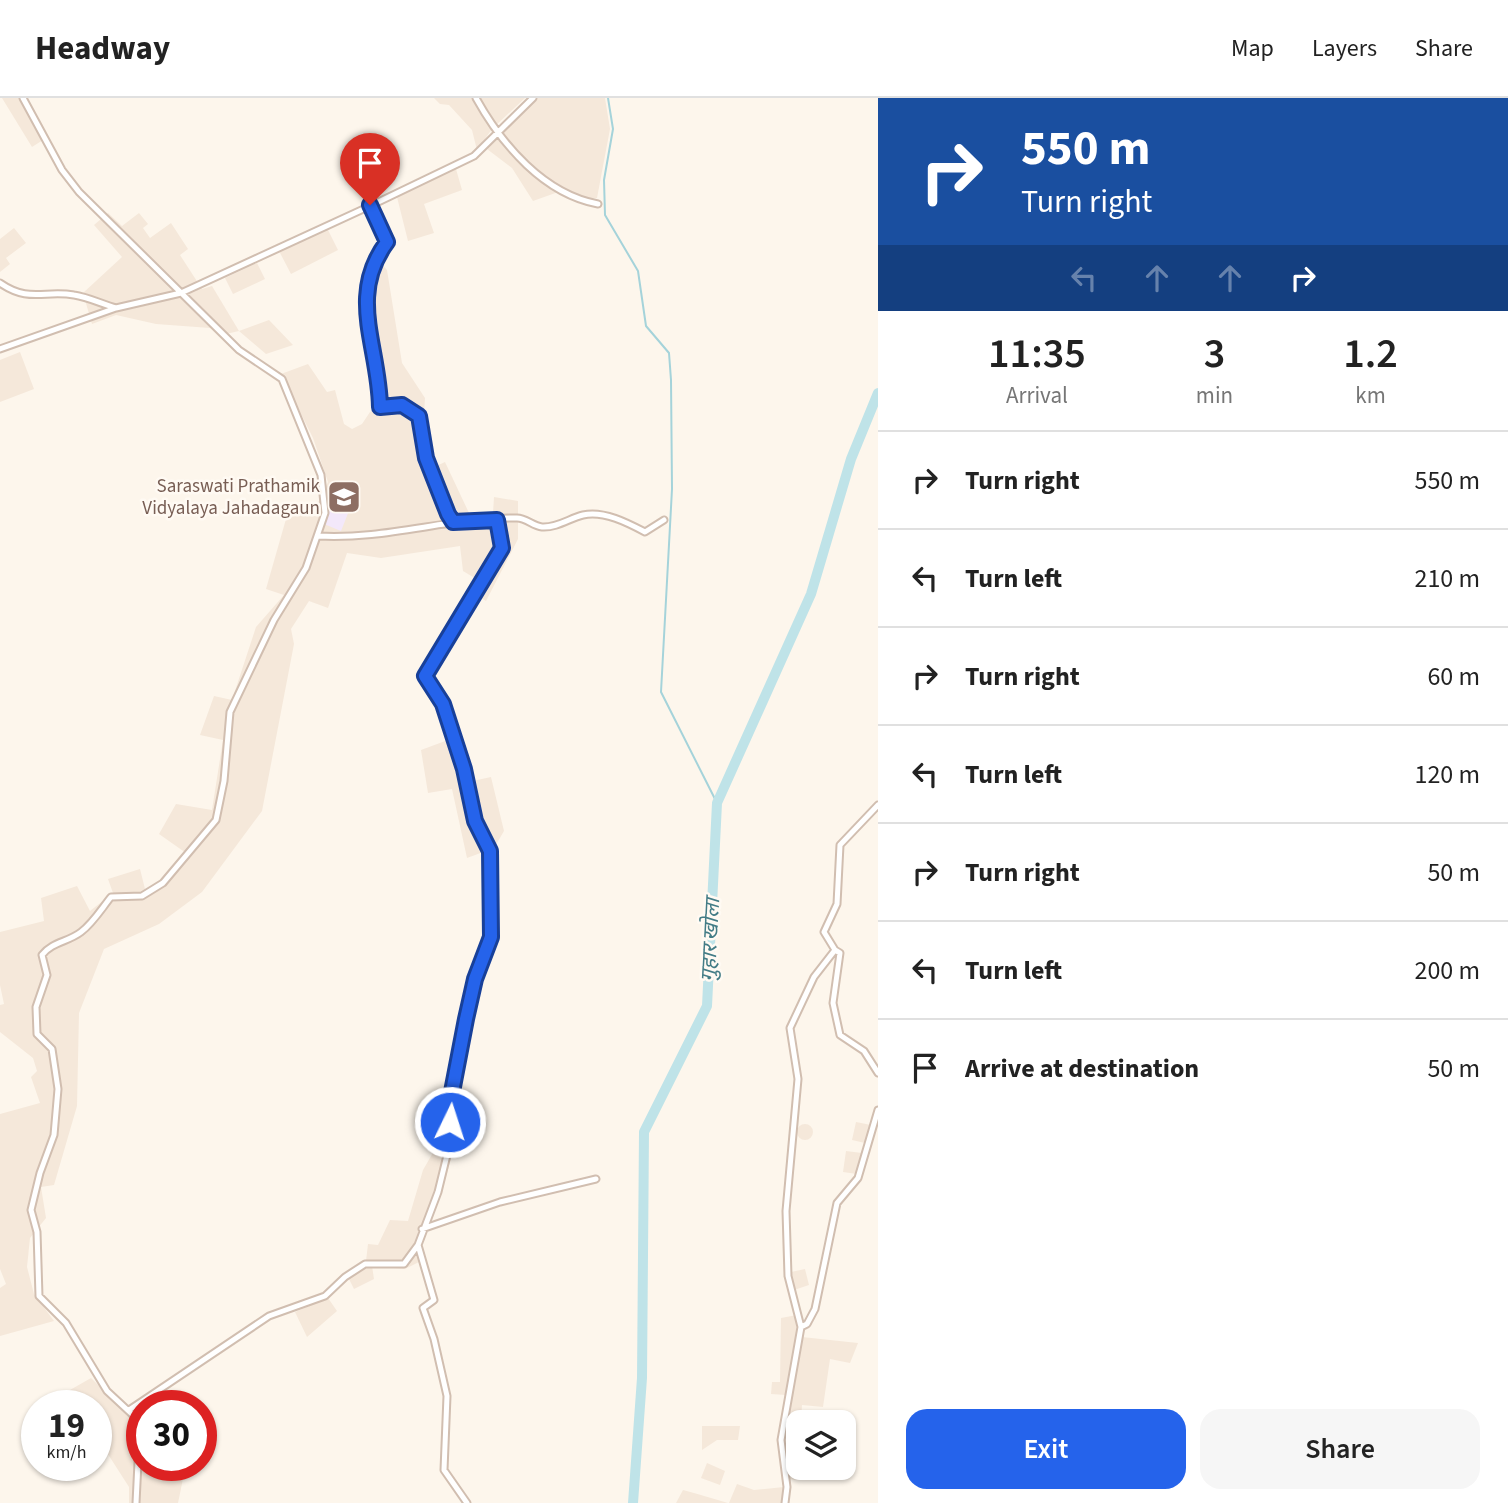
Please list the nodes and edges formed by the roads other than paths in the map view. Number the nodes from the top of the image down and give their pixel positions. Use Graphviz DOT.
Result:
graph roads {
  1 [pos="23,98"];
  2 [pos="475,98"];
  3 [pos="484,98"];
  4 [pos="533,98"];
  5 [pos="480,106"];
  6 [pos="496,130"];
  7 [pos="598,204"];
  8 [pos="370,205"];
  9 [pos="0,283"];
  10 [pos="181,293"];
  11 [pos="116,308"];
  12 [pos="0,349"];
  13 [pos="497,520"];
  14 [pos="664,520"];
  15 [pos="453,522"];
  16 [pos="318,536"];
  17 [pos="878,805"];
  18 [pos="835,950"];
  19 [pos="878,1073"];
  20 [pos="878,1110"];
  21 [pos="596,1179"];
  22 [pos="422,1229"];
  23 [pos="418,1245"];
  24 [pos="801,1327"];
  25 [pos="159,1390"];
  26 [pos="126,1407"];
  27 [pos="137,1481"];
  28 [pos="136,1503"];
  29 [pos="467,1503"];
  30 [pos="785,1503"];
  1 -- 10 [label="street"];
  2 -- 5 [label="street"];
  3 -- 5 [label="street"];
  4 -- 6 [label="street"];
  5 -- 6 [label="street"];
  6 -- 7 [label="street"];
  6 -- 8 [label="street"];
  8 -- 10 [label="street"];
  8 -- 15 [label="street"];
  9 -- 11 [label="street"];
  10 -- 11 [label="street"];
  10 -- 16 [label="street"];
  11 -- 12 [label="street"];
  13 -- 14 [label="street"];
  13 -- 15 [label="street"];
  13 -- 22 [label="street"];
  15 -- 16 [label="street"];
  16 -- 26 [label="street"];
  17 -- 18 [label="street"];
  18 -- 19 [label="street"];
  18 -- 24 [label="street"];
  20 -- 24 [label="street"];
  21 -- 22 [label="street"];
  22 -- 23 [label="street"];
  23 -- 25 [label="street"];
  23 -- 29 [label="street"];
  24 -- 30 [label="street"];
  27 -- 28 [label="street"];
}
